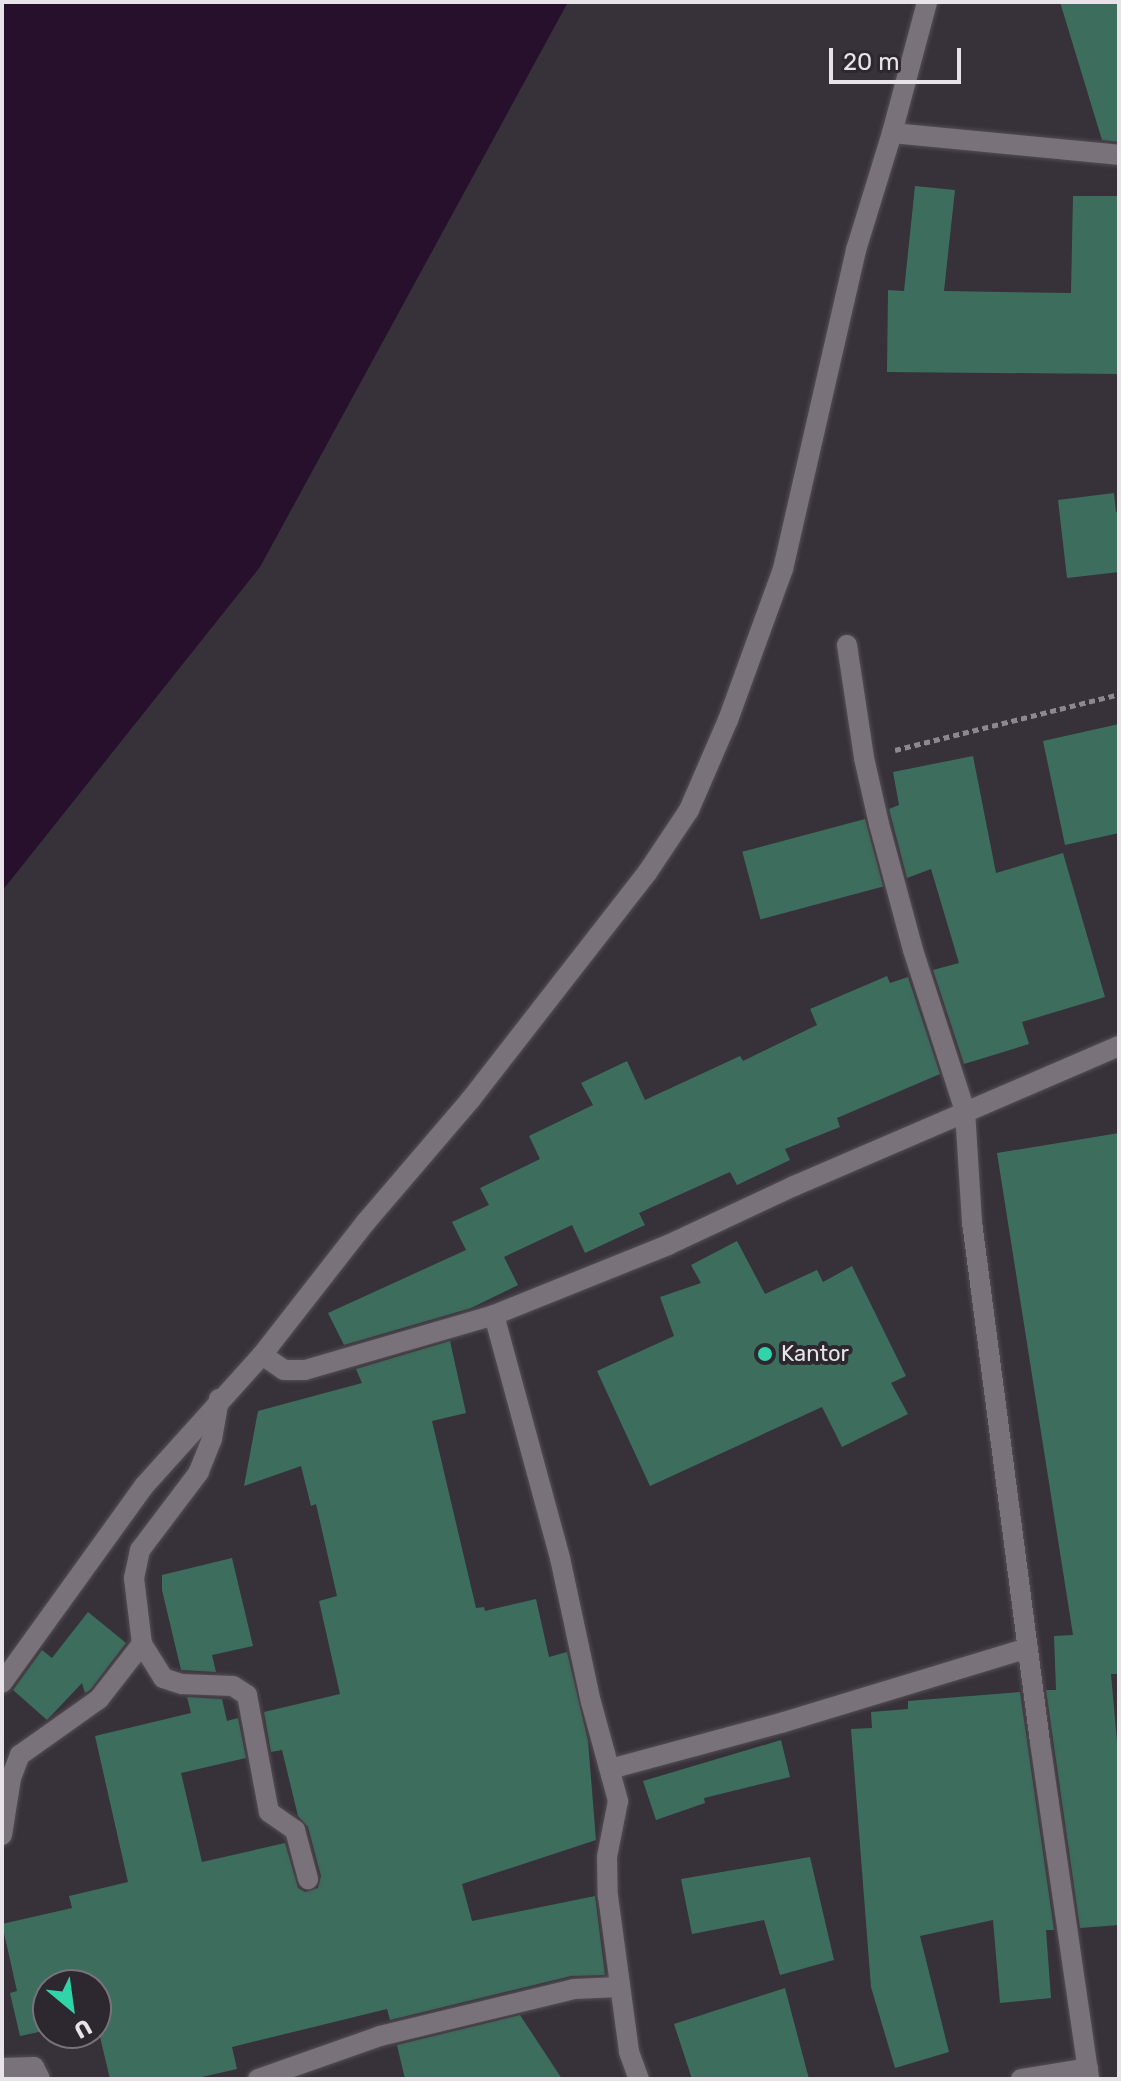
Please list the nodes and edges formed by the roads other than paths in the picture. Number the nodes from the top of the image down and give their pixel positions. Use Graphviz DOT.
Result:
graph roads {
  1 [pos="927,2"];
  2 [pos="892,133"];
  3 [pos="1119,155"];
  4 [pos="847,645"];
  5 [pos="1119,1046"];
  6 [pos="965,1111"];
  7 [pos="494,1315"];
  8 [pos="262,1355"];
  9 [pos="219,1399"];
  10 [pos="142,1644"];
  11 [pos="1028,1648"];
  12 [pos="2,1683"];
  13 [pos="610,1769"];
  14 [pos="2,1835"];
  15 [pos="308,1879"];
  16 [pos="620,1987"];
  17 [pos="2,2068"];
  18 [pos="1088,2074"];
  19 [pos="40,2079"];
  20 [pos="258,2079"];
  21 [pos="639,2079"];
  22 [pos="1021,2079"];
  1 -- 2 [label="street"];
  2 -- 3 [label="street"];
  2 -- 8 [label="street"];
  4 -- 6 [label="street"];
  5 -- 6 [label="street"];
  6 -- 7 [label="street"];
  6 -- 11 [label="street"];
  7 -- 8 [label="street"];
  7 -- 13 [label="street"];
  8 -- 9 [label="street"];
  9 -- 10 [label="street"];
  9 -- 12 [label="street"];
  10 -- 14 [label="street"];
  10 -- 15 [label="street"];
  11 -- 13 [label="street"];
  11 -- 18 [label="street"];
  13 -- 16 [label="street"];
  16 -- 20 [label="street"];
  16 -- 21 [label="street"];
  17 -- 19 [label="street"];
  18 -- 22 [label="street"];
}
